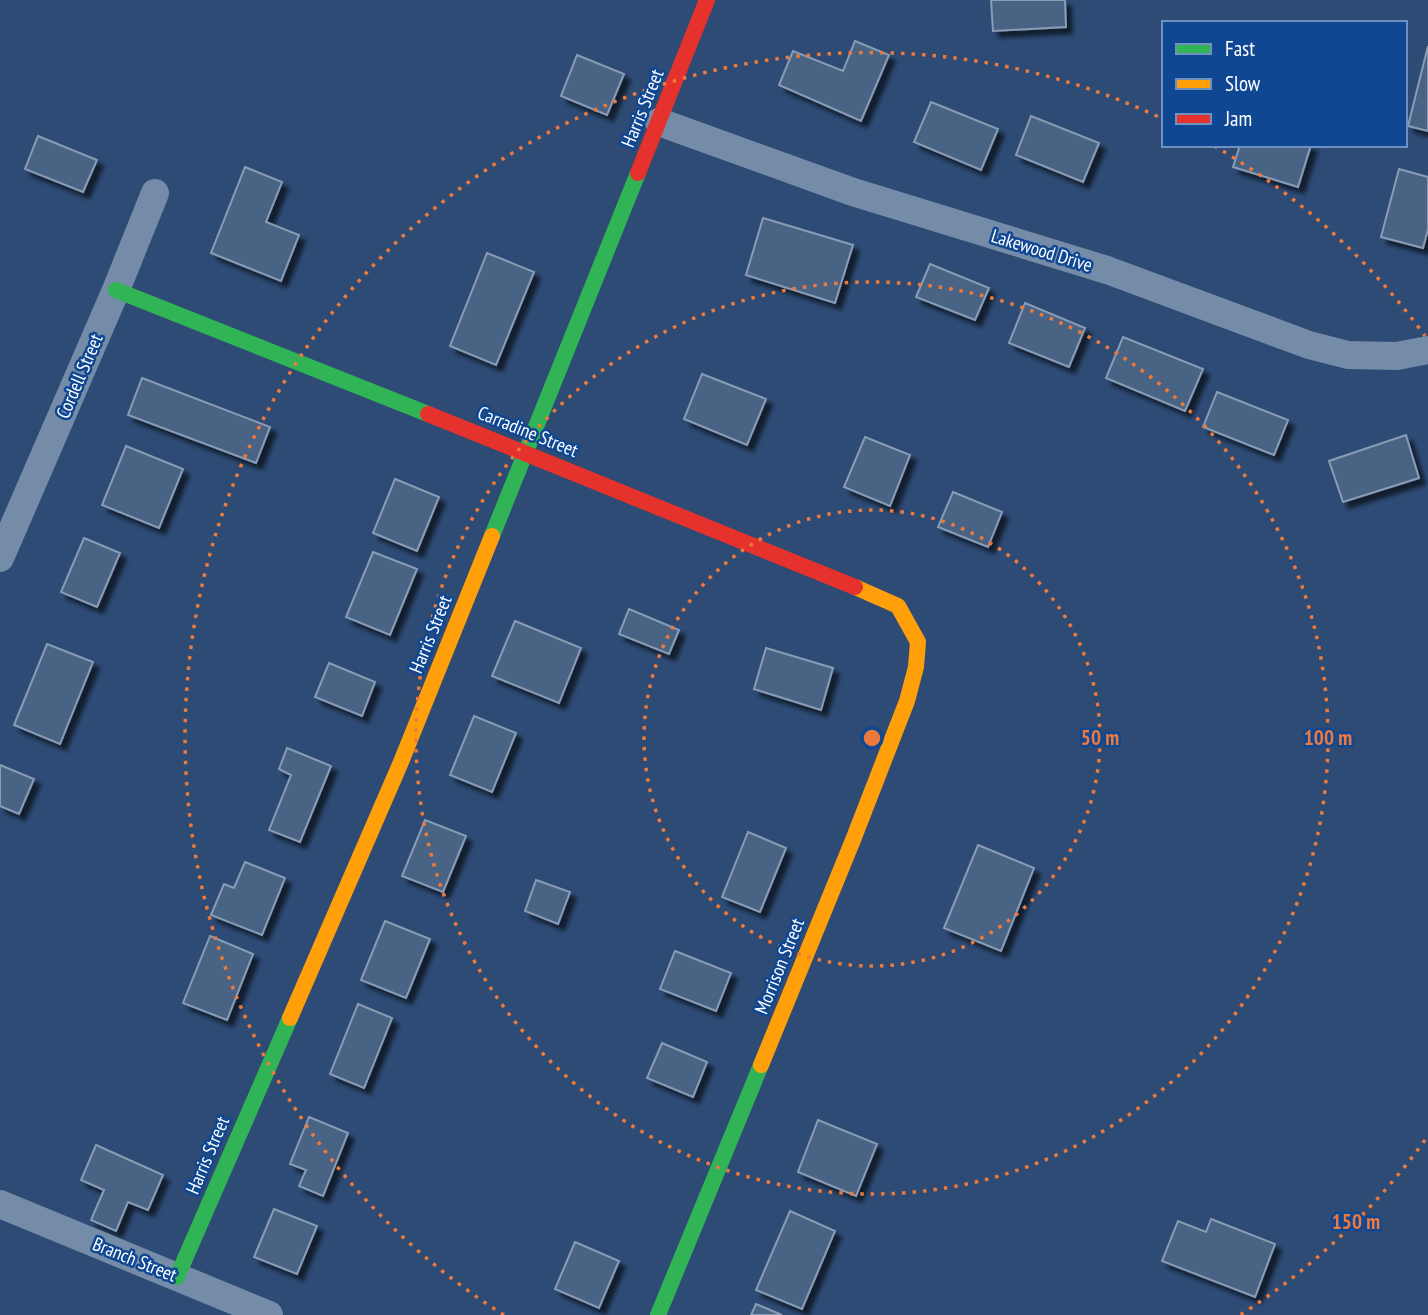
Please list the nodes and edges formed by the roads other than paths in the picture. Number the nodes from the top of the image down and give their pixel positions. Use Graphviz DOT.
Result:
graph roads {
  1 [pos="707,0"];
  2 [pos="659,122"];
  3 [pos="155,193"];
  4 [pos="116,290"];
  5 [pos="1428,350"];
  6 [pos="526,452"];
  7 [pos="0,558"];
  8 [pos="912,629"];
  9 [pos="0,1204"];
  10 [pos="177,1277"];
  11 [pos="269,1315"];
  12 [pos="658,1315"];
  1 -- 2 [label="street, Harris Street"];
  2 -- 5 [label="street, Lakewood Drive"];
  2 -- 6 [label="street, Harris Street"];
  3 -- 4 [label="street, Cordell Street"];
  4 -- 6 [label="street, Carradine Street"];
  4 -- 7 [label="street, Cordell Street"];
  6 -- 8 [label="street, Carradine Street"];
  6 -- 10 [label="street, Harris Street"];
  8 -- 12 [label="street, Morrison Street"];
  9 -- 10 [label="street, Branch Street"];
  10 -- 11 [label="street, Branch Street"];
}
